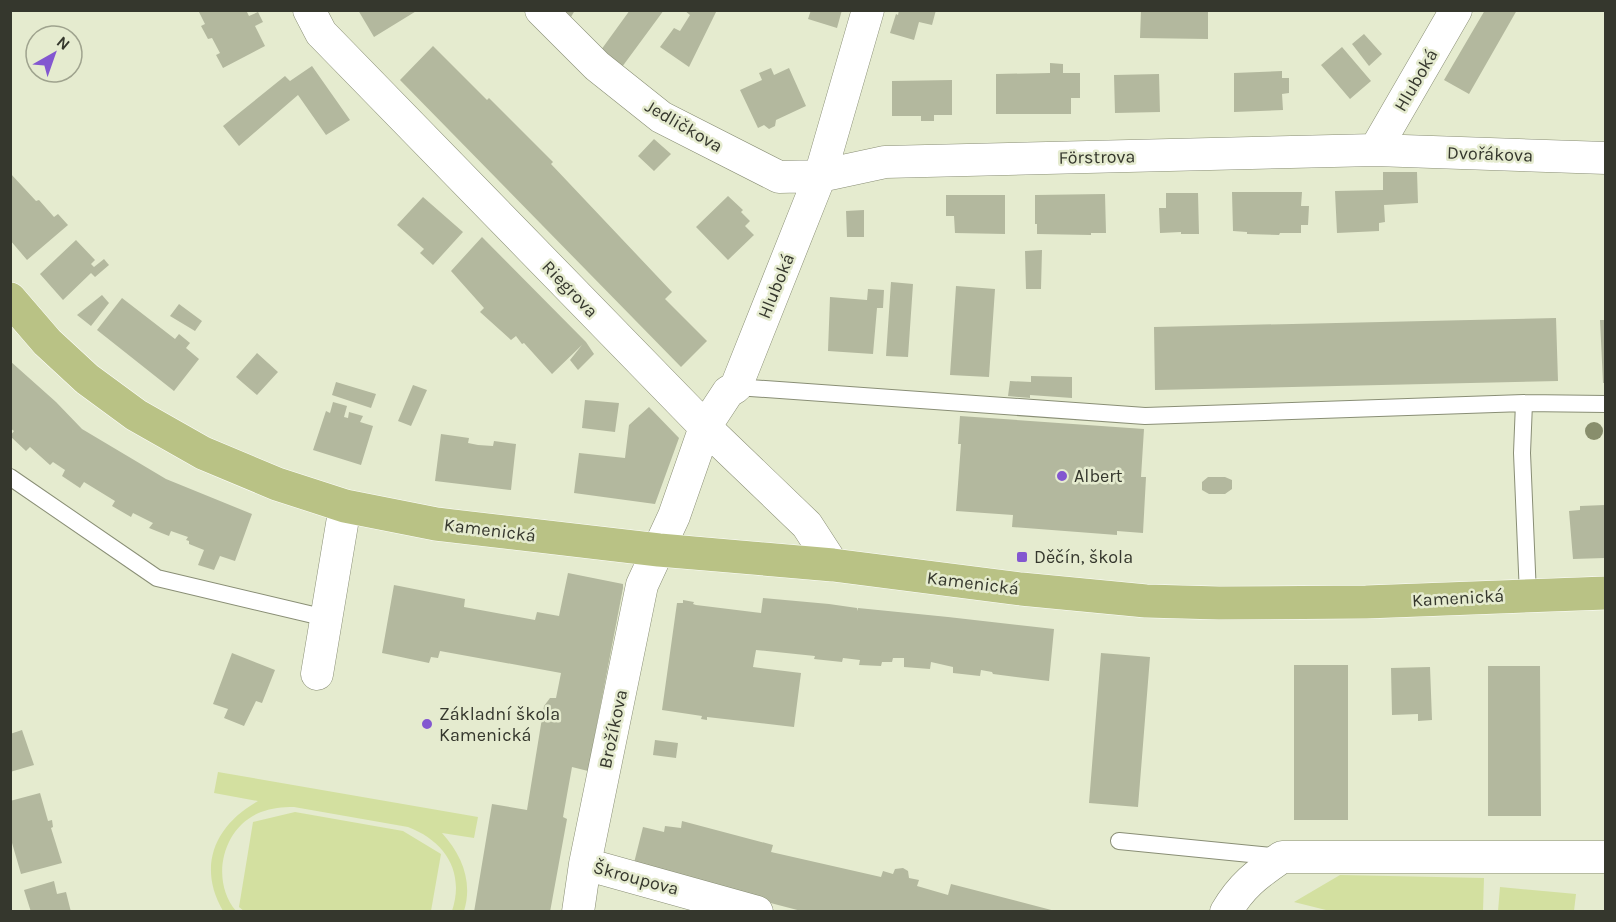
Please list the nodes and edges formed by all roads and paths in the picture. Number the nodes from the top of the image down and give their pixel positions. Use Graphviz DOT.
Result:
graph roads {
  1 [pos="309,10"];
  2 [pos="541,10"];
  3 [pos="868,10"];
  4 [pos="1456,10"];
  5 [pos="1375,150"];
  6 [pos="1605,158"];
  7 [pos="820,176"];
  8 [pos="10,299"];
  9 [pos="736,387"];
  10 [pos="1524,403"];
  11 [pos="1605,404"];
  12 [pos="705,427"];
  13 [pos="10,477"];
  14 [pos="345,506"];
  15 [pos="659,550"];
  16 [pos="833,565"];
  17 [pos="1605,593"];
  18 [pos="1528,595"];
  19 [pos="326,618"];
  20 [pos="317,674"];
  21 [pos="1119,841"];
  22 [pos="1282,857"];
  23 [pos="1605,857"];
  24 [pos="585,864"];
  25 [pos="1238,905"];
  26 [pos="578,912"];
  27 [pos="757,912"];
  1 -- 12 [label="street, Riegrova"];
  2 -- 7 [label="street, Jedličkova"];
  3 -- 7 [label="street, Hluboká"];
  4 -- 5 [label="street, Hluboká"];
  5 -- 6 [label="street, Dvořákova"];
  5 -- 7 [label="street, Förstrova"];
  7 -- 9 [label="street, Hluboká"];
  8 -- 14 [label="main road, Kamenická"];
  9 -- 10 [label="lane"];
  9 -- 12 [label="street, Hluboká"];
  10 -- 11 [label="lane"];
  10 -- 18 [label="lane"];
  12 -- 15 [label="street, Hluboká"];
  12 -- 16 [label="street, Riegrova"];
  13 -- 19 [label="lane"];
  14 -- 15 [label="main road, Kamenická"];
  14 -- 19 [label="street"];
  15 -- 16 [label="main road, Kamenická"];
  15 -- 24 [label="street, Brožíkova"];
  16 -- 18 [label="main road, Kamenická"];
  17 -- 18 [label="main road, Kamenická"];
  19 -- 20 [label="street"];
  21 -- 22 [label="lane"];
  22 -- 23 [label="street"];
  22 -- 25 [label="street"];
  24 -- 26 [label="street, Brožíkova"];
  24 -- 27 [label="street, Škroupova"];
}
